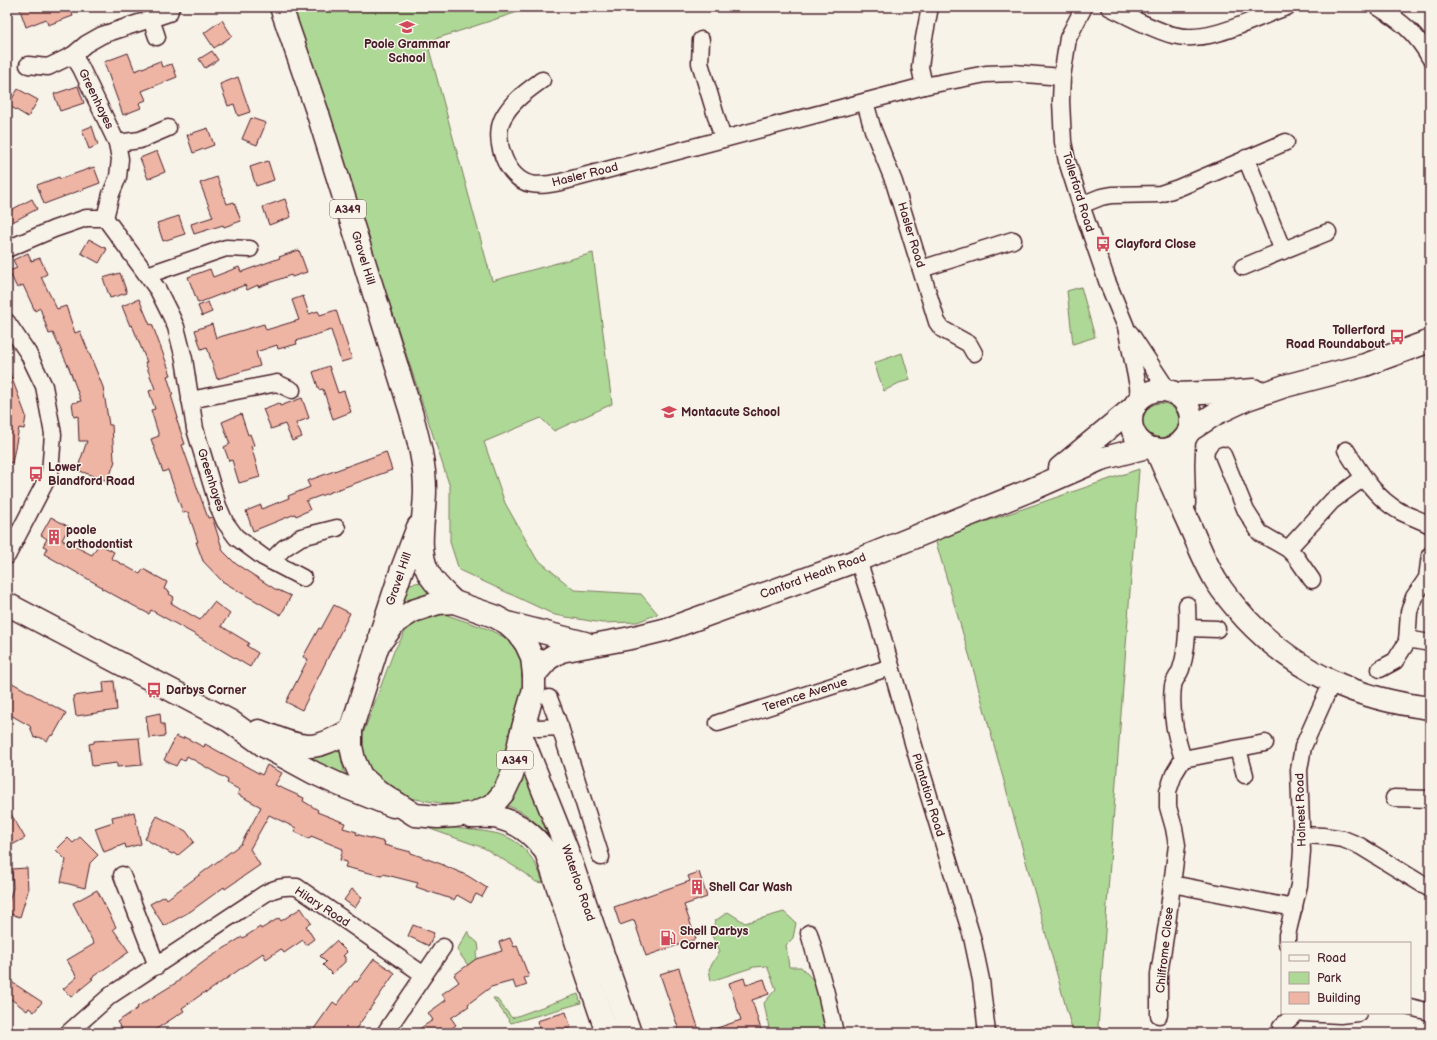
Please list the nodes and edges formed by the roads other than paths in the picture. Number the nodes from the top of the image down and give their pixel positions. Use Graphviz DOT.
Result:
graph roads {
  1 [pos="172,7"];
  2 [pos="281,7"];
  3 [pos="930,7"];
  4 [pos="1084,7"];
  5 [pos="1109,7"];
  6 [pos="1287,7"];
  7 [pos="1378,7"];
  8 [pos="151,19"];
  9 [pos="157,37"];
  10 [pos="701,40"];
  11 [pos="73,55"];
  12 [pos="1430,58"];
  13 [pos="28,65"];
  14 [pos="1062,77"];
  15 [pos="542,80"];
  16 [pos="924,86"];
  17 [pos="865,102"];
  18 [pos="168,128"];
  19 [pos="723,139"];
  20 [pos="1286,142"];
  21 [pos="117,143"];
  22 [pos="1246,158"];
  23 [pos="1081,205"];
  24 [pos="105,218"];
  25 [pos="1328,232"];
  26 [pos="1013,240"];
  27 [pos="7,249"];
  28 [pos="250,249"];
  29 [pos="1284,251"];
  30 [pos="1243,267"];
  31 [pos="921,269"];
  32 [pos="147,275"];
  33 [pos="7,322"];
  34 [pos="1126,327"];
  35 [pos="1430,341"];
  36 [pos="974,353"];
  37 [pos="1285,386"];
  38 [pos="292,390"];
  39 [pos="1172,393"];
  40 [pos="190,400"];
  41 [pos="1137,403"];
  42 [pos="1187,435"];
  43 [pos="1152,448"];
  44 [pos="1346,450"];
  45 [pos="1223,454"];
  46 [pos="1363,478"];
  47 [pos="1028,491"];
  48 [pos="423,514"];
  49 [pos="1185,514"];
  50 [pos="1430,525"];
  51 [pos="336,528"];
  52 [pos="1288,549"];
  53 [pos="1430,555"];
  54 [pos="7,556"];
  55 [pos="858,560"];
  56 [pos="271,561"];
  57 [pos="303,578"];
  58 [pos="1312,580"];
  59 [pos="454,602"];
  60 [pos="7,604"];
  61 [pos="1187,605"];
  62 [pos="507,623"];
  63 [pos="1188,628"];
  64 [pos="1217,630"];
  65 [pos="1407,639"];
  66 [pos="1430,643"];
  67 [pos="592,644"];
  68 [pos="378,645"];
  69 [pos="891,667"];
  70 [pos="1380,669"];
  71 [pos="534,675"];
  72 [pos="1332,682"];
  73 [pos="549,698"];
  74 [pos="1430,708"];
  75 [pos="230,721"];
  76 [pos="718,723"];
  77 [pos="560,726"];
  78 [pos="351,730"];
  79 [pos="523,730"];
  80 [pos="1265,743"];
  81 [pos="1238,749"];
  82 [pos="1183,759"];
  83 [pos="1245,775"];
  84 [pos="1394,798"];
  85 [pos="1430,799"];
  86 [pos="415,815"];
  87 [pos="454,816"];
  88 [pos="1302,834"];
  89 [pos="601,857"];
  90 [pos="122,875"];
  91 [pos="1172,884"];
  92 [pos="1430,888"];
  93 [pos="1294,908"];
  94 [pos="809,933"];
  95 [pos="1287,942"];
  96 [pos="444,947"];
  97 [pos="157,966"];
  98 [pos="424,976"];
  99 [pos="1411,1007"];
  100 [pos="1430,1012"];
  101 [pos="1295,1014"];
  102 [pos="1322,1014"];
  103 [pos="1349,1014"];
  104 [pos="1159,1015"];
  105 [pos="1281,1026"];
  106 [pos="68,1033"];
  107 [pos="384,1033"];
  108 [pos="607,1033"];
  109 [pos="630,1033"];
  110 [pos="835,1033"];
  111 [pos="987,1033"];
  1 -- 8 [label="street, Greenhayes"];
  2 -- 48 [label="main road, Gravel Hill / A349"];
  3 -- 16 [label="street"];
  4 -- 14 [label="street, Tollerford Road"];
  5 -- 6 [label="street"];
  7 -- 12 [label="street"];
  8 -- 9 [label="street"];
  8 -- 11 [label="street, Greenhayes"];
  10 -- 19 [label="street"];
  11 -- 13 [label="street, Greenhayes"];
  11 -- 21 [label="street, Greenhayes"];
  14 -- 16 [label="street, Hasler Road"];
  14 -- 23 [label="street, Tollerford Road"];
  15 -- 19 [label="street, Hasler Road"];
  16 -- 17 [label="street, Hasler Road"];
  17 -- 19 [label="street, Hasler Road"];
  17 -- 31 [label="street, Hasler Road"];
  18 -- 21 [label="street, Greenhayes"];
  20 -- 22 [label="street"];
  21 -- 24 [label="street, Greenhayes"];
  22 -- 23 [label="street"];
  22 -- 29 [label="street"];
  23 -- 34 [label="street, Tollerford Road"];
  24 -- 27 [label="street"];
  24 -- 32 [label="street, Greenhayes"];
  25 -- 29 [label="street"];
  26 -- 31 [label="street"];
  28 -- 32 [label="street"];
  29 -- 30 [label="street"];
  31 -- 36 [label="street, Hasler Road"];
  32 -- 40 [label="street, Greenhayes"];
  33 -- 54 [label="street"];
  34 -- 39 [label="street, Tollerford Road"];
  34 -- 41 [label="street, Tollerford Road"];
  35 -- 37 [label="main road"];
  37 -- 39 [label="main road"];
  37 -- 42 [label="main road"];
  38 -- 40 [label="street"];
  39 -- 41 [label="main road"];
  39 -- 42 [label="main road"];
  40 -- 56 [label="street, Greenhayes"];
  41 -- 43 [label="main road"];
  41 -- 47 [label="main road, Canford Heath Road"];
  42 -- 43 [label="main road"];
  42 -- 49 [label="main road"];
  43 -- 47 [label="main road, Canford Heath Road"];
  43 -- 49 [label="main road"];
  44 -- 46 [label="street"];
  45 -- 52 [label="street"];
  46 -- 50 [label="street"];
  46 -- 52 [label="street"];
  47 -- 55 [label="main road, Canford Heath Road"];
  48 -- 59 [label="main road, Gravel Hill / A349"];
  48 -- 68 [label="main road, Gravel Hill / A349"];
  49 -- 72 [label="main road"];
  51 -- 56 [label="street"];
  52 -- 58 [label="street"];
  53 -- 65 [label="street"];
  55 -- 67 [label="main road, Canford Heath Road"];
  55 -- 69 [label="street, Plantation Road"];
  56 -- 57 [label="street, Greenhayes"];
  59 -- 62 [label="main road, A349"];
  59 -- 68 [label="main road, A349"];
  60 -- 75 [label="main road"];
  61 -- 63 [label="street"];
  62 -- 67 [label="main road, Canford Heath Road"];
  62 -- 71 [label="main road, A349"];
  63 -- 64 [label="street"];
  63 -- 82 [label="street"];
  65 -- 66 [label="street"];
  65 -- 70 [label="street"];
  67 -- 71 [label="main road, Canford Heath Road"];
  68 -- 78 [label="main road, A349"];
  69 -- 76 [label="street, Terence Avenue"];
  69 -- 111 [label="street, Plantation Road"];
  71 -- 79 [label="main road, A349"];
  72 -- 74 [label="main road"];
  72 -- 88 [label="street, Holnest Road"];
  73 -- 77 [label="street"];
  75 -- 78 [label="main road"];
  75 -- 86 [label="main road"];
  77 -- 79 [label="street"];
  77 -- 89 [label="street"];
  78 -- 86 [label="main road, A349"];
  79 -- 87 [label="main road, A349"];
  79 -- 109 [label="main road, Waterloo Road / A349"];
  80 -- 81 [label="street"];
  81 -- 82 [label="street"];
  81 -- 83 [label="street"];
  82 -- 91 [label="street, Chilfrome Close"];
  84 -- 85 [label="street"];
  86 -- 87 [label="main road, A349"];
  87 -- 108 [label="main road, Waterloo Road / A349"];
  88 -- 92 [label="street"];
  88 -- 93 [label="street, Holnest Road"];
  90 -- 97 [label="street"];
  91 -- 93 [label="street"];
  91 -- 104 [label="street, Chilfrome Close"];
  93 -- 95 [label="street, Holnest Road"];
  94 -- 110 [label="street"];
  96 -- 98 [label="street"];
  97 -- 98 [label="street, Hilary Road"];
  97 -- 106 [label="street, Hilary Road"];
  98 -- 107 [label="street"];
  99 -- 100 [label="street"];
  101 -- 105 [label="street"];
  102 -- 103 [label="street"];
}
